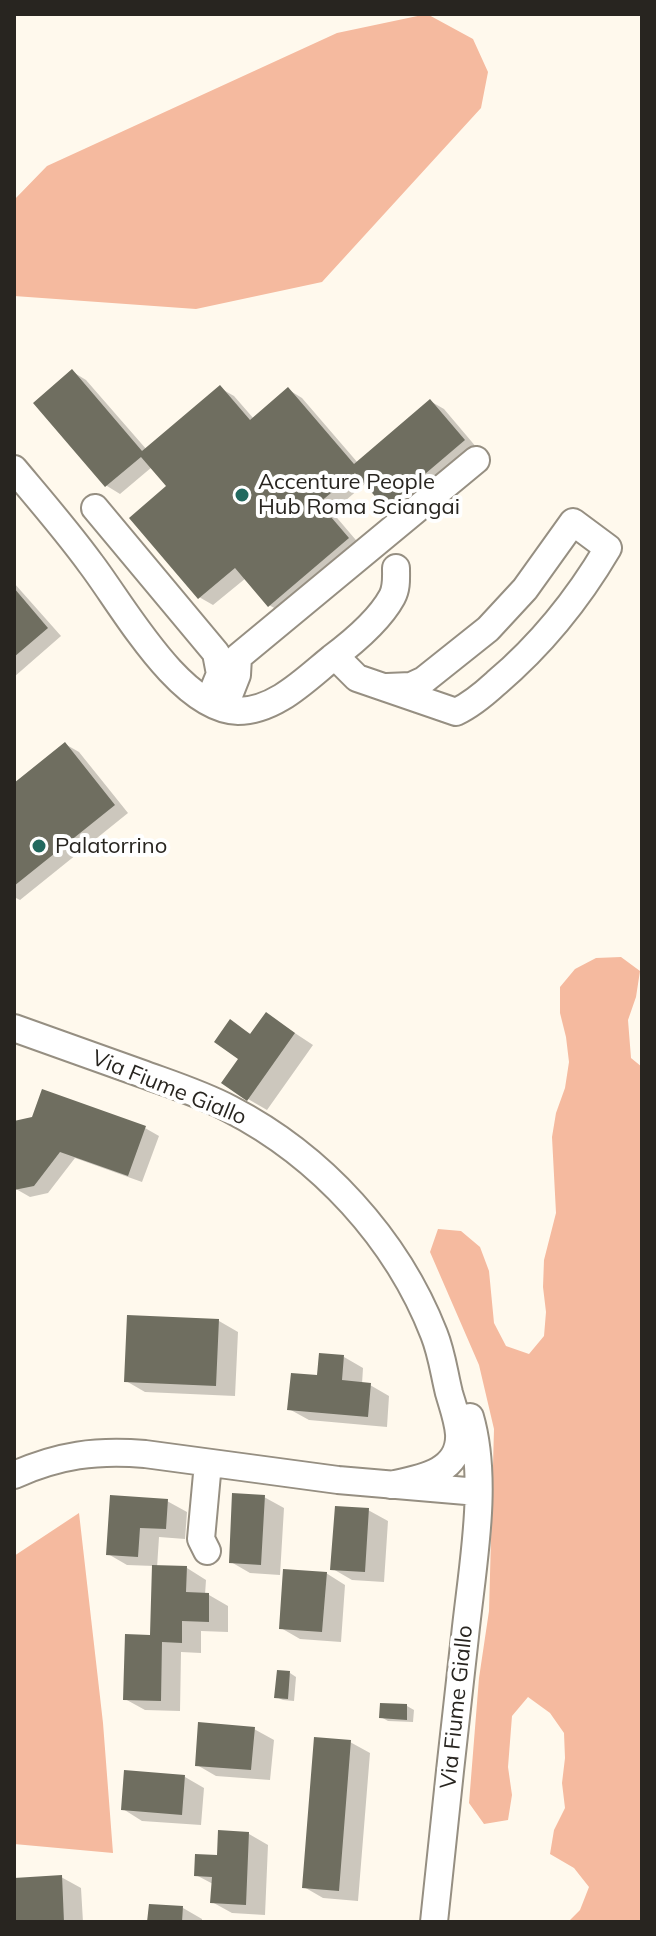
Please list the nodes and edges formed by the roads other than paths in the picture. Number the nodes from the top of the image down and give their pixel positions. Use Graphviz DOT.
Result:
graph roads {
  1 [pos="476,460"];
  2 [pos="14,469"];
  3 [pos="95,508"];
  4 [pos="396,568"];
  5 [pos="335,656"];
  6 [pos="387,687"];
  7 [pos="217,705"];
  8 [pos="14,1028"];
  9 [pos="444,1363"];
  10 [pos="208,1463"];
  11 [pos="14,1475"];
  12 [pos="390,1485"];
  13 [pos="478,1492"];
  14 [pos="207,1551"];
  15 [pos="434,1922"];
  1 -- 7 [label="street"];
  2 -- 7 [label="street"];
  3 -- 7 [label="street"];
  4 -- 5 [label="street"];
  5 -- 6 [label="street"];
  5 -- 7 [label="street"];
  6 -- 6 [label="street"];
  8 -- 9 [label="street, Via Fiume Giallo"];
  9 -- 12 [label="street, Via Fiume Giallo"];
  9 -- 13 [label="street, Via Fiume Giallo"];
  10 -- 11 [label="street, Via Fiume Giallo"];
  10 -- 12 [label="street, Via Fiume Giallo"];
  10 -- 14 [label="street"];
  12 -- 13 [label="street, Via Fiume Giallo"];
  13 -- 15 [label="street, Via Fiume Giallo"];
}
